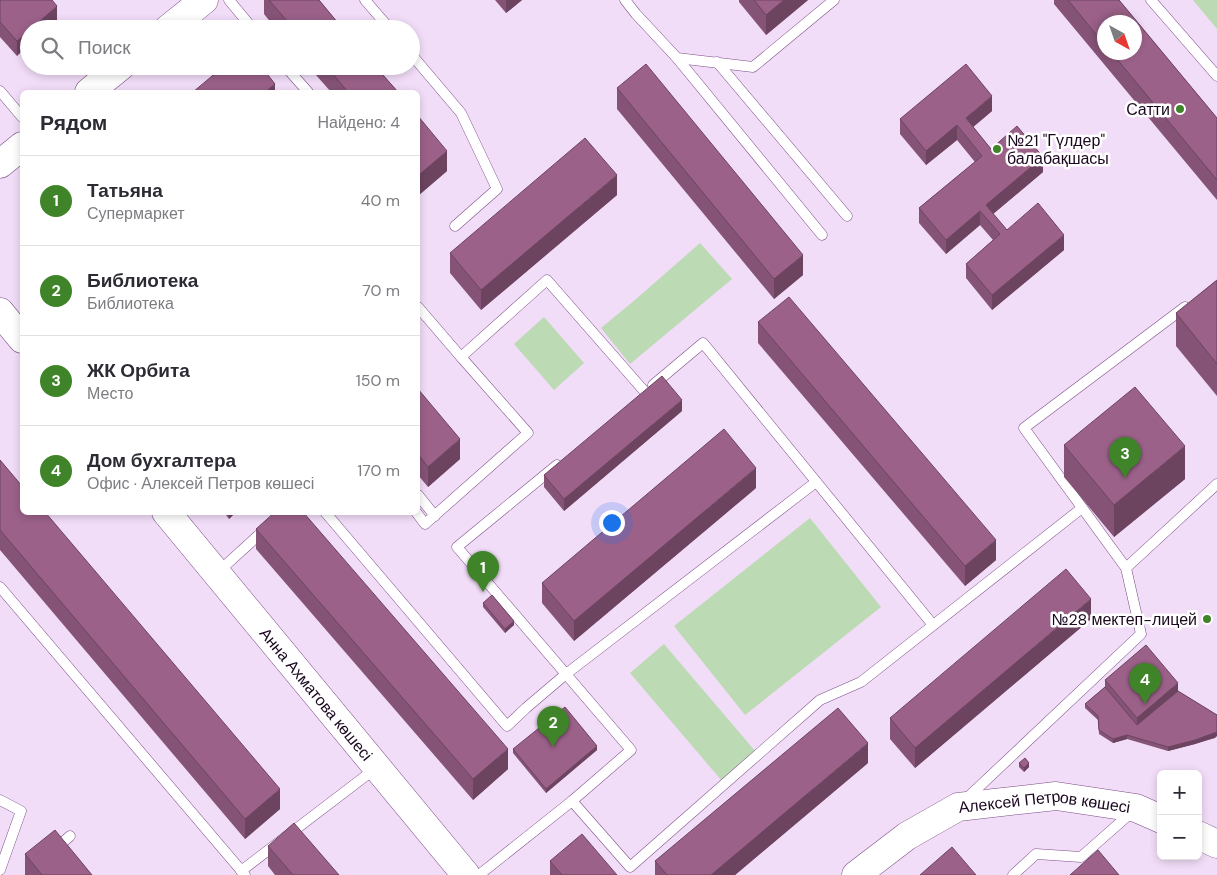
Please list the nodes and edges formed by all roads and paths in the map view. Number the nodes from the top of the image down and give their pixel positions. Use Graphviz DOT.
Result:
graph roads {
  1 [pos="204,0"];
  2 [pos="229,0"];
  3 [pos="366,0"];
  4 [pos="625,0"];
  5 [pos="834,0"];
  6 [pos="1151,0"];
  7 [pos="179,20"];
  8 [pos="246,20"];
  9 [pos="383,20"];
  10 [pos="677,58"];
  11 [pos="717,62"];
  12 [pos="420,65"];
  13 [pos="111,75"];
  14 [pos="293,75"];
  15 [pos="1217,76"];
  16 [pos="92,90"];
  17 [pos="306,90"];
  18 [pos="0,91"];
  19 [pos="20,115"];
  20 [pos="20,148"];
  21 [pos="0,164"];
  22 [pos="847,216"];
  23 [pos="455,226"];
  24 [pos="822,235"];
  25 [pos="1194,300"];
  26 [pos="420,309"];
  27 [pos="0,312"];
  28 [pos="20,337"];
  29 [pos="461,357"];
  30 [pos="563,460"];
  31 [pos="816,482"];
  32 [pos="1217,484"];
  33 [pos="420,498"];
  34 [pos="1082,508"];
  35 [pos="168,515"];
  36 [pos="281,515"];
  37 [pos="328,515"];
  38 [pos="418,515"];
  39 [pos="435,516"];
  40 [pos="1126,568"];
  41 [pos="216,574"];
  42 [pos="0,587"];
  43 [pos="933,625"];
  44 [pos="566,674"];
  45 [pos="377,767"];
  46 [pos="0,800"];
  47 [pos="572,801"];
  48 [pos="958,806"];
  49 [pos="1136,808"];
  50 [pos="1157,817"];
  51 [pos="70,836"];
  52 [pos="1202,837"];
  53 [pos="1217,844"];
  54 [pos="48,856"];
  55 [pos="0,870"];
  56 [pos="243,873"];
  57 [pos="466,875"];
  58 [pos="479,875"];
  59 [pos="856,875"];
  60 [pos="1013,875"];
  1 -- 7 [label="street"];
  2 -- 8 [label="lane"];
  3 -- 9 [label="lane"];
  4 -- 10 [label="lane"];
  5 -- 11 [label="lane"];
  6 -- 15 [label="lane"];
  10 -- 11 [label="lane"];
  10 -- 24 [label="lane"];
  11 -- 22 [label="lane"];
  12 -- 23 [label="lane"];
  13 -- 16 [label="street"];
  14 -- 17 [label="lane"];
  18 -- 19 [label="lane"];
  20 -- 21 [label="street"];
  25 -- 34 [label="lane"];
  26 -- 29 [label="lane"];
  27 -- 28 [label="street"];
  29 -- 31 [label="lane"];
  29 -- 39 [label="lane"];
  30 -- 44 [label="lane"];
  31 -- 43 [label="lane"];
  31 -- 44 [label="lane"];
  32 -- 40 [label="lane"];
  33 -- 39 [label="lane"];
  34 -- 40 [label="lane"];
  34 -- 43 [label="lane"];
  35 -- 41 [label="street, Анна Ахматова көшесі"];
  36 -- 41 [label="lane"];
  37 -- 44 [label="lane"];
  38 -- 39 [label="lane"];
  40 -- 48 [label="lane"];
  41 -- 45 [label="street, Анна Ахматова көшесі"];
  42 -- 56 [label="lane"];
  43 -- 47 [label="lane"];
  44 -- 47 [label="lane"];
  45 -- 56 [label="lane"];
  45 -- 57 [label="street, Анна Ахматова көшесі"];
  46 -- 55 [label="lane"];
  47 -- 58 [label="lane"];
  48 -- 49 [label="street, Алексей Петров көшесі"];
  48 -- 59 [label="street, Алексей Петров көшесі"];
  49 -- 50 [label="street, Алексей Петров көшесі"];
  49 -- 60 [label="lane"];
  51 -- 54 [label="lane"];
  52 -- 53 [label="street"];
}
